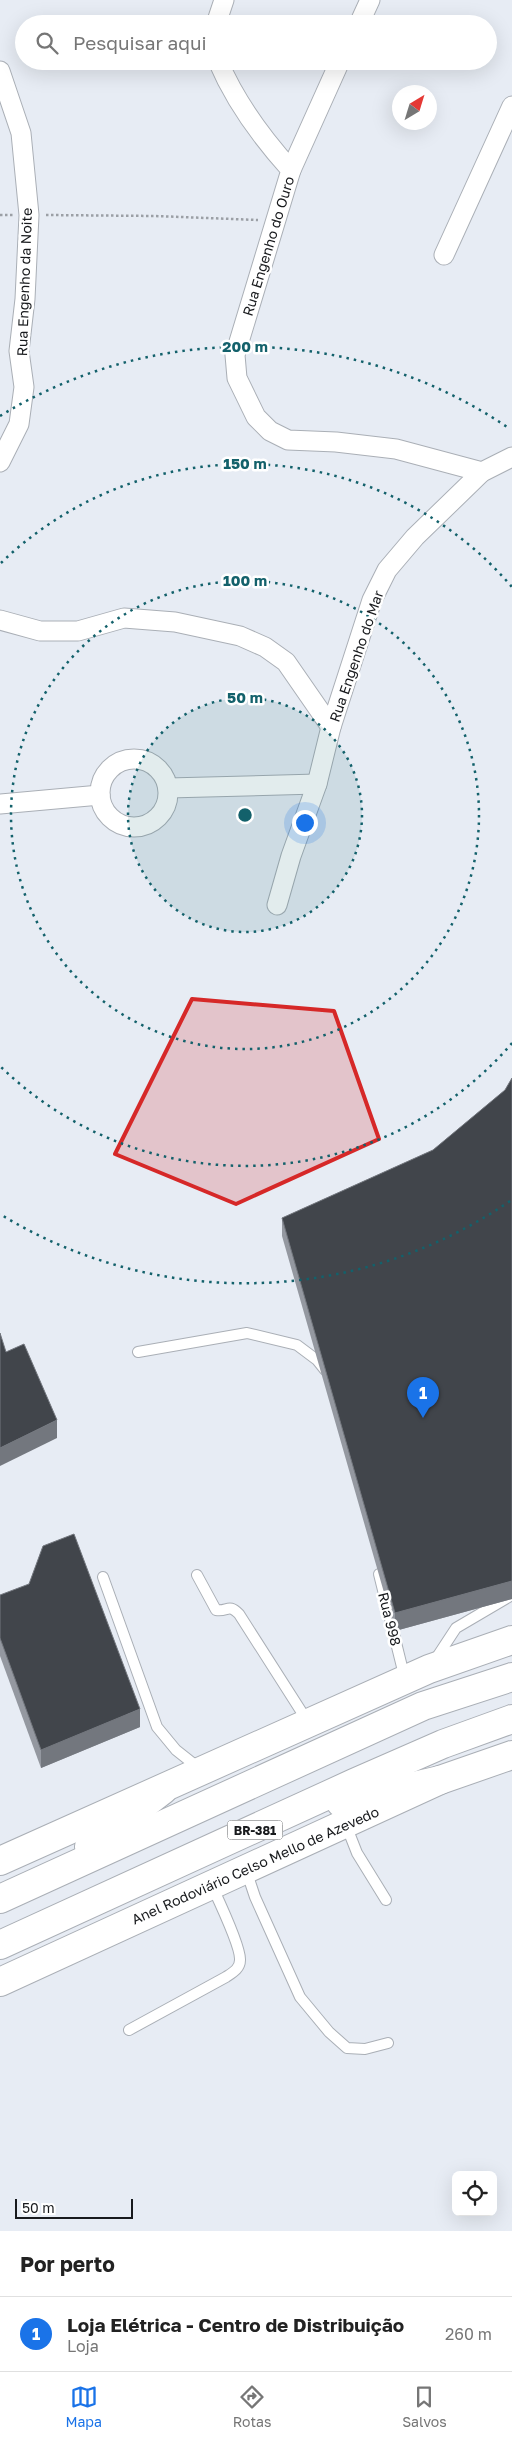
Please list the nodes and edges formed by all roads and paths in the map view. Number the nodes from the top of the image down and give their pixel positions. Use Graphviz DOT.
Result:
graph roads {
  1 [pos="224,0"];
  2 [pos="370,0"];
  3 [pos="217,15"];
  4 [pos="363,15"];
  5 [pos="222,70"];
  6 [pos="336,70"];
  7 [pos="0,71"];
  8 [pos="512,106"];
  9 [pos="291,170"];
  10 [pos="0,215"];
  11 [pos="29,215"];
  12 [pos="276,221"];
  13 [pos="444,255"];
  14 [pos="512,457"];
  15 [pos="0,462"];
  16 [pos="482,472"];
  17 [pos="0,620"];
  18 [pos="331,727"];
  19 [pos="317,784"];
  20 [pos="168,788"];
  21 [pos="100,795"];
  22 [pos="0,804"];
  23 [pos="277,905"];
  24 [pos="138,1352"];
  25 [pos="334,1382"];
  26 [pos="377,1565"];
  27 [pos="197,1575"];
  28 [pos="103,1578"];
  29 [pos="512,1595"];
  30 [pos="512,1640"];
  31 [pos="417,1675"];
  32 [pos="512,1677"];
  33 [pos="512,1719"];
  34 [pos="309,1723"];
  35 [pos="512,1755"];
  36 [pos="203,1772"];
  37 [pos="440,1780"];
  38 [pos="163,1790"];
  39 [pos="268,1824"];
  40 [pos="346,1824"];
  41 [pos="0,1861"];
  42 [pos="246,1869"];
  43 [pos="51,1876"];
  44 [pos="211,1885"];
  45 [pos="0,1899"];
  46 [pos="386,1900"];
  47 [pos="0,1945"];
  48 [pos="0,1982"];
  49 [pos="129,2030"];
  50 [pos="388,2043"];
  1 -- 3 [label="street"];
  2 -- 4 [label="street"];
  5 -- 9 [label="street, Rua Engenho do Ouro"];
  6 -- 9 [label="street"];
  7 -- 11 [label="street, Rua Engenho da Noite"];
  8 -- 13 [label="street"];
  9 -- 12 [label="street, Rua Engenho do Ouro"];
  10 -- 11 [label="path"];
  11 -- 12 [label="path"];
  11 -- 15 [label="street, Rua Engenho da Noite"];
  12 -- 16 [label="street, Rua Engenho do Ouro"];
  14 -- 16 [label="street, Rua Engenho do Mar"];
  16 -- 18 [label="street, Rua Engenho do Mar"];
  17 -- 18 [label="street"];
  18 -- 19 [label="street, Rua Engenho do Mar"];
  19 -- 20 [label="street"];
  19 -- 23 [label="street, Rua Engenho do Mar"];
  20 -- 21 [label="street"];
  20 -- 21 [label="street"];
  21 -- 22 [label="street"];
  24 -- 25 [label="lane"];
  26 -- 31 [label="lane, Rua 998"];
  27 -- 34 [label="lane"];
  28 -- 36 [label="lane"];
  29 -- 31 [label="lane"];
  30 -- 31 [label="main road"];
  31 -- 34 [label="main road"];
  32 -- 43 [label="main road"];
  33 -- 39 [label="main road, BR-381"];
  34 -- 36 [label="main road"];
  35 -- 37 [label="main road, Anel Rodoviário Celso Mello de Azevedo"];
  36 -- 38 [label="main road"];
  37 -- 39 [label="main road"];
  37 -- 40 [label="main road, Anel Rodoviário Celso Mello de Azevedo"];
  38 -- 41 [label="main road"];
  38 -- 43 [label="main road"];
  39 -- 47 [label="main road, BR-381"];
  40 -- 42 [label="main road, Anel Rodoviário Celso Mello de Azevedo"];
  40 -- 46 [label="lane"];
  42 -- 44 [label="main road, Anel Rodoviário Celso Mello de Azevedo"];
  42 -- 50 [label="lane"];
  43 -- 45 [label="main road"];
  44 -- 48 [label="main road, Anel Rodoviário Celso Mello de Azevedo"];
  44 -- 49 [label="lane"];
}
